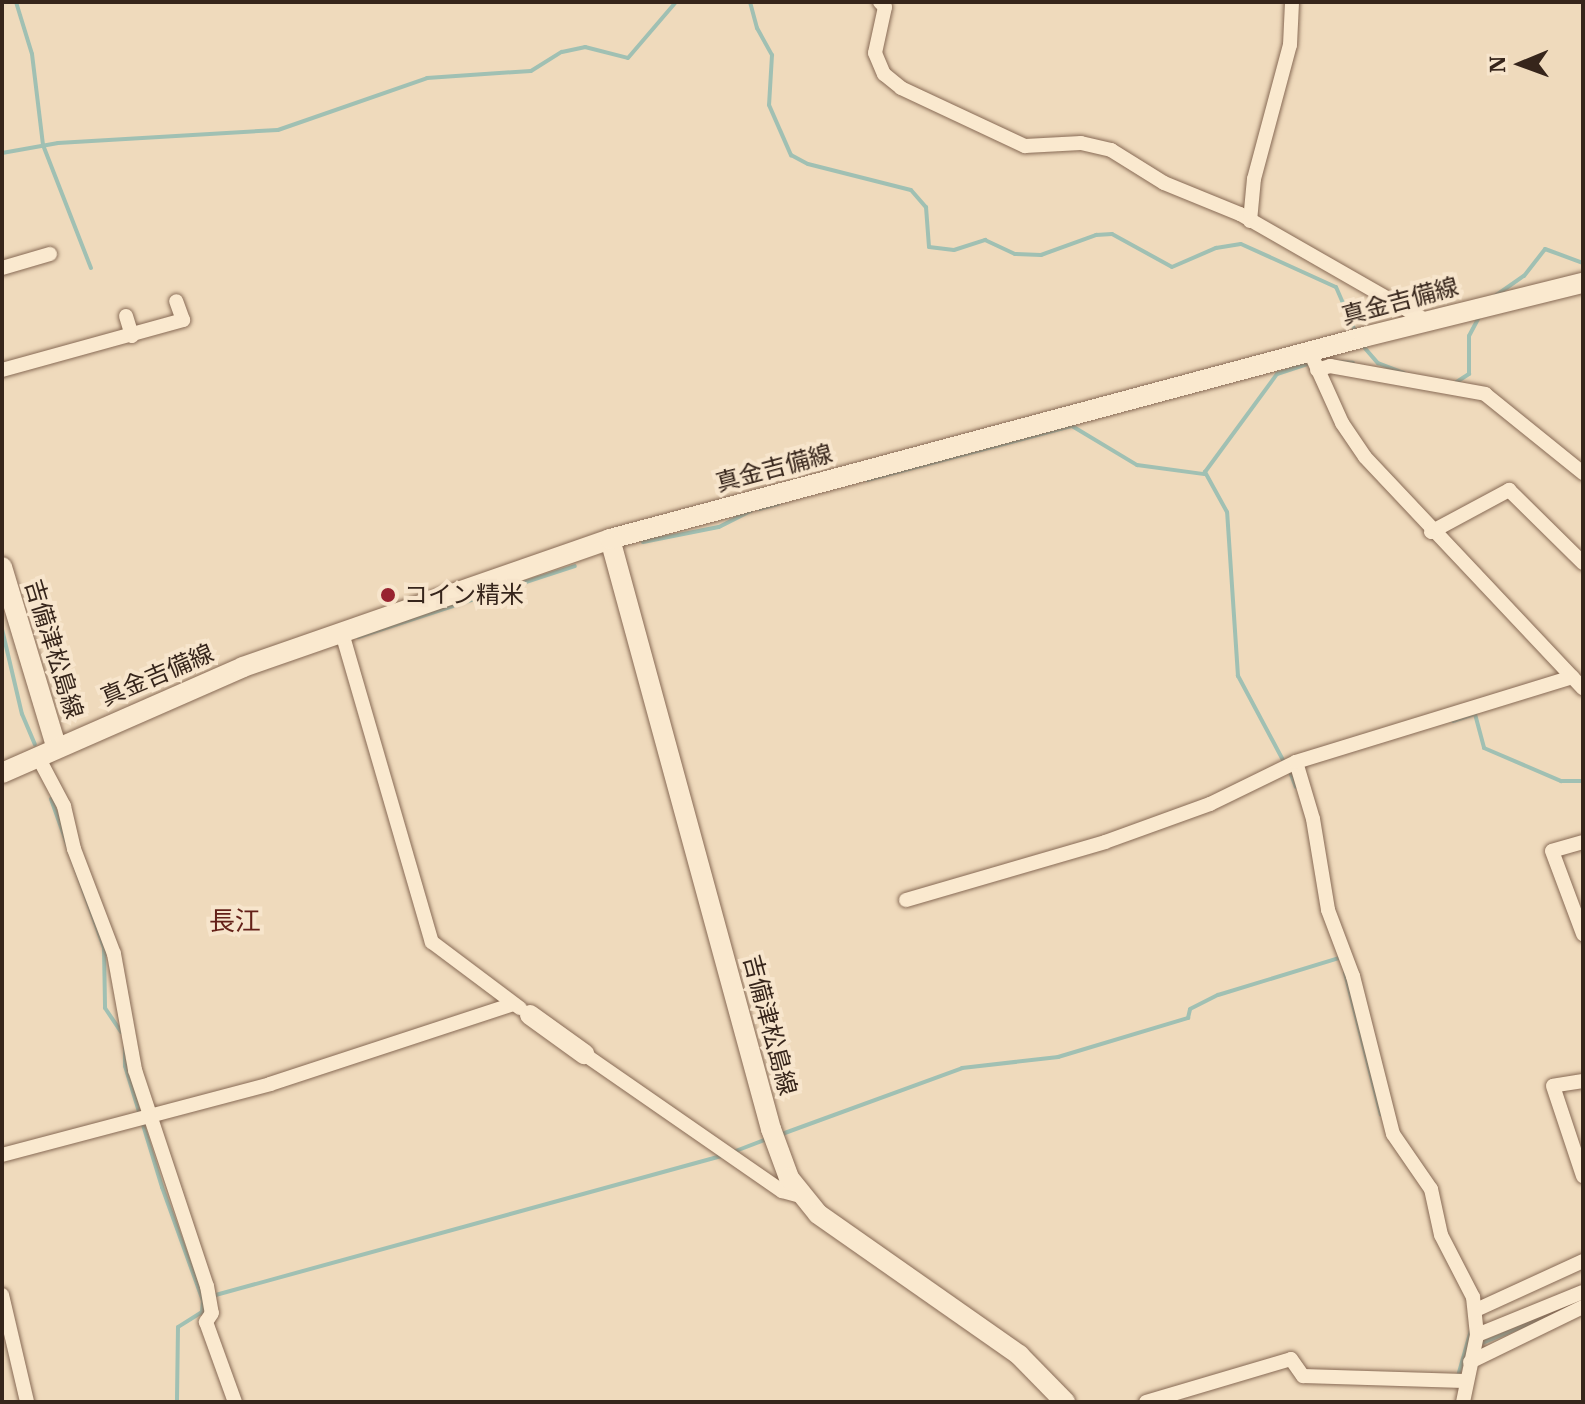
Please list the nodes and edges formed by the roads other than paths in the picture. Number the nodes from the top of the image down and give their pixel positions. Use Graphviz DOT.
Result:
graph roads {
  1 [pos="880,2"];
  2 [pos="1292,2"];
  3 [pos="1250,221"];
  4 [pos="50,254"];
  5 [pos="2,268"];
  6 [pos="1583,283"];
  7 [pos="176,301"];
  8 [pos="126,316"];
  9 [pos="1427,321"];
  10 [pos="132,336"];
  11 [pos="1314,362"];
  12 [pos="2,370"];
  13 [pos="1583,473"];
  14 [pos="1431,532"];
  15 [pos="610,539"];
  16 [pos="1583,563"];
  17 [pos="2,567"];
  18 [pos="342,633"];
  19 [pos="1572,677"];
  20 [pos="1583,688"];
  21 [pos="47,751"];
  22 [pos="1293,766"];
  23 [pos="2,773"];
  24 [pos="1583,842"];
  25 [pos="906,900"];
  26 [pos="1583,934"];
  27 [pos="522,1010"];
  28 [pos="584,1054"];
  29 [pos="1583,1081"];
  30 [pos="151,1116"];
  31 [pos="2,1155"];
  32 [pos="1583,1176"];
  33 [pos="801,1196"];
  34 [pos="1583,1261"];
  35 [pos="1583,1292"];
  36 [pos="2,1295"];
  37 [pos="1583,1307"];
  38 [pos="1476,1310"];
  39 [pos="1474,1346"];
  40 [pos="1460,1380"];
  41 [pos="27,1402"];
  42 [pos="235,1402"];
  43 [pos="1065,1402"];
  44 [pos="1146,1402"];
  45 [pos="1463,1402"];
  1 -- 3 [label="street"];
  2 -- 3 [label="street"];
  3 -- 9 [label="street"];
  4 -- 5 [label="street"];
  6 -- 9 [label="main road, 真金吉備線"];
  7 -- 10 [label="street"];
  8 -- 10 [label="street"];
  9 -- 11 [label="main road, 真金吉備線"];
  10 -- 12 [label="street"];
  11 -- 13 [label="street"];
  11 -- 14 [label="street"];
  11 -- 15 [label="main road, 真金吉備線"];
  14 -- 16 [label="street"];
  14 -- 19 [label="street"];
  15 -- 18 [label="main road, 真金吉備線"];
  15 -- 33 [label="main road, 吉備津松島線"];
  17 -- 21 [label="main road, 吉備津松島線"];
  18 -- 21 [label="main road, 真金吉備線"];
  18 -- 27 [label="street"];
  19 -- 20 [label="street"];
  19 -- 22 [label="street"];
  21 -- 23 [label="main road, 真金吉備線"];
  21 -- 30 [label="street"];
  22 -- 25 [label="street"];
  22 -- 38 [label="street"];
  24 -- 26 [label="street"];
  27 -- 28 [label="main road"];
  27 -- 30 [label="street"];
  28 -- 33 [label="street"];
  29 -- 32 [label="street"];
  30 -- 31 [label="street"];
  30 -- 42 [label="street"];
  33 -- 43 [label="main road, 吉備津松島線"];
  34 -- 38 [label="street"];
  35 -- 39 [label="street"];
  36 -- 41 [label="street"];
  37 -- 39 [label="street"];
  38 -- 39 [label="street"];
  39 -- 40 [label="street"];
  40 -- 44 [label="street"];
  40 -- 45 [label="street"];
}
